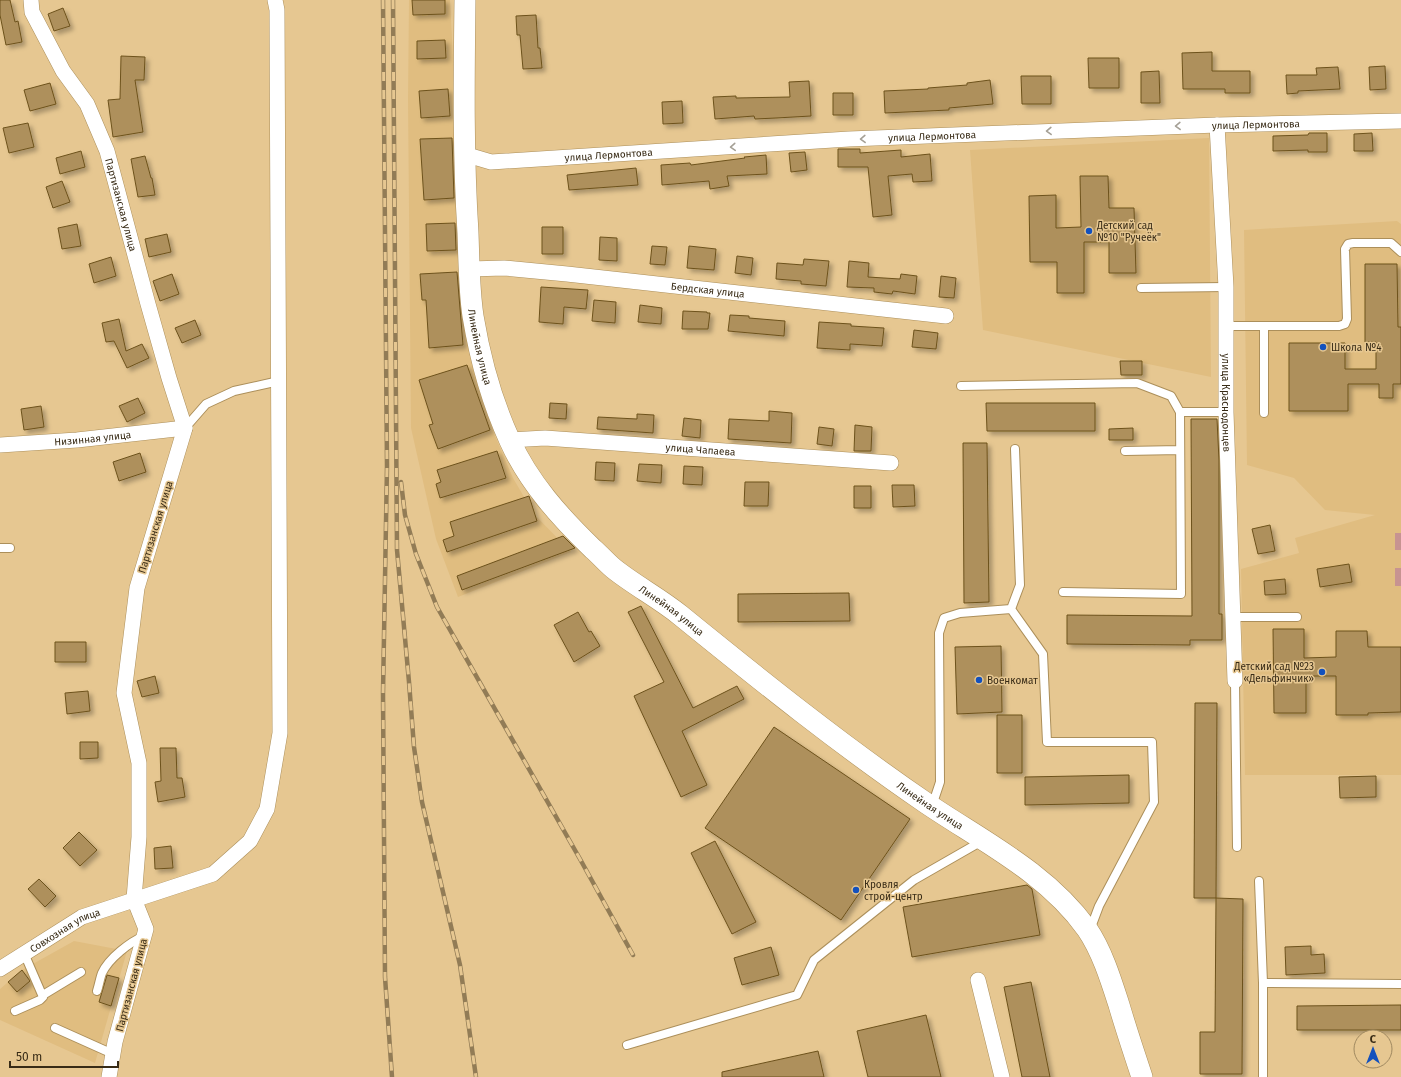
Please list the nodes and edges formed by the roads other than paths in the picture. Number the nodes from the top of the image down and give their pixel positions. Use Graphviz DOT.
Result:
graph roads {
  1 [pos="31,0"];
  2 [pos="275,0"];
  3 [pos="465,0"];
  4 [pos="1401,121"];
  5 [pos="1217,125"];
  6 [pos="464,154"];
  7 [pos="1401,252"];
  8 [pos="470,269"];
  9 [pos="1226,287"];
  10 [pos="1141,288"];
  11 [pos="946,316"];
  12 [pos="1225,326"];
  13 [pos="1264,326"];
  14 [pos="279,381"];
  15 [pos="961,386"];
  16 [pos="1180,412"];
  17 [pos="1226,412"];
  18 [pos="1264,413"];
  19 [pos="185,428"];
  20 [pos="510,440"];
  21 [pos="0,445"];
  22 [pos="1015,449"];
  23 [pos="1180,450"];
  24 [pos="1126,451"];
  25 [pos="891,463"];
  26 [pos="0,548"];
  27 [pos="10,548"];
  28 [pos="1063,592"];
  29 [pos="1011,609"];
  30 [pos="1297,616"];
  31 [pos="1232,617"];
  32 [pos="1235,681"];
  33 [pos="932,807"];
  34 [pos="984,840"];
  35 [pos="1237,847"];
  36 [pos="1259,881"];
  37 [pos="134,899"];
  38 [pos="1089,933"];
  39 [pos="144,935"];
  40 [pos="24,953"];
  41 [pos="0,969"];
  42 [pos="81,972"];
  43 [pos="978,980"];
  44 [pos="1263,983"];
  45 [pos="1401,984"];
  46 [pos="97,991"];
  47 [pos="43,995"];
  48 [pos="15,1011"];
  49 [pos="55,1028"];
  50 [pos="627,1045"];
  51 [pos="113,1054"];
  52 [pos="109,1077"];
  53 [pos="1002,1077"];
  54 [pos="1142,1077"];
  55 [pos="1263,1077"];
  1 -- 19 [label="street, Партизанская улица"];
  2 -- 14 [label="street, Совхозная улица"];
  3 -- 6 [label="main road, Линейная улица"];
  4 -- 5 [label="street, улица Лермонтова"];
  5 -- 6 [label="street, улица Лермонтова, one-way"];
  5 -- 9 [label="street, улица Краснодонцев"];
  6 -- 8 [label="main road, Линейная улица"];
  7 -- 13 [label="lane"];
  8 -- 11 [label="street, Бердская улица"];
  8 -- 20 [label="main road, Линейная улица"];
  9 -- 10 [label="lane"];
  9 -- 12 [label="street, улица Краснодонцев"];
  12 -- 13 [label="lane"];
  12 -- 17 [label="street, улица Краснодонцев"];
  13 -- 18 [label="lane"];
  14 -- 19 [label="lane"];
  14 -- 37 [label="street, Совхозная улица"];
  15 -- 16 [label="lane"];
  16 -- 17 [label="lane"];
  16 -- 23 [label="lane"];
  17 -- 31 [label="street, улица Краснодонцев"];
  19 -- 21 [label="street, Низинная улица"];
  19 -- 37 [label="street, Партизанская улица"];
  20 -- 25 [label="street, улица Чапаева"];
  20 -- 33 [label="main road, Линейная улица"];
  22 -- 29 [label="lane"];
  23 -- 24 [label="lane"];
  23 -- 28 [label="lane"];
  26 -- 27 [label="lane"];
  29 -- 33 [label="lane"];
  29 -- 38 [label="lane"];
  30 -- 31 [label="lane"];
  31 -- 32 [label="street, улица Краснодонцев"];
  32 -- 35 [label="lane"];
  33 -- 34 [label="main road, Линейная улица"];
  34 -- 38 [label="main road, Линейная улица"];
  34 -- 50 [label="lane"];
  36 -- 44 [label="lane"];
  37 -- 39 [label="street, Партизанская улица"];
  37 -- 40 [label="street, Совхозная улица"];
  38 -- 54 [label="main road, Линейная улица"];
  39 -- 46 [label="lane"];
  39 -- 51 [label="street, Партизанская улица"];
  40 -- 41 [label="street, Совхозная улица"];
  40 -- 47 [label="lane"];
  42 -- 47 [label="lane"];
  43 -- 53 [label="street"];
  44 -- 45 [label="lane"];
  44 -- 55 [label="lane"];
  47 -- 48 [label="lane"];
  49 -- 51 [label="lane"];
  51 -- 52 [label="street, Партизанская улица"];
}
